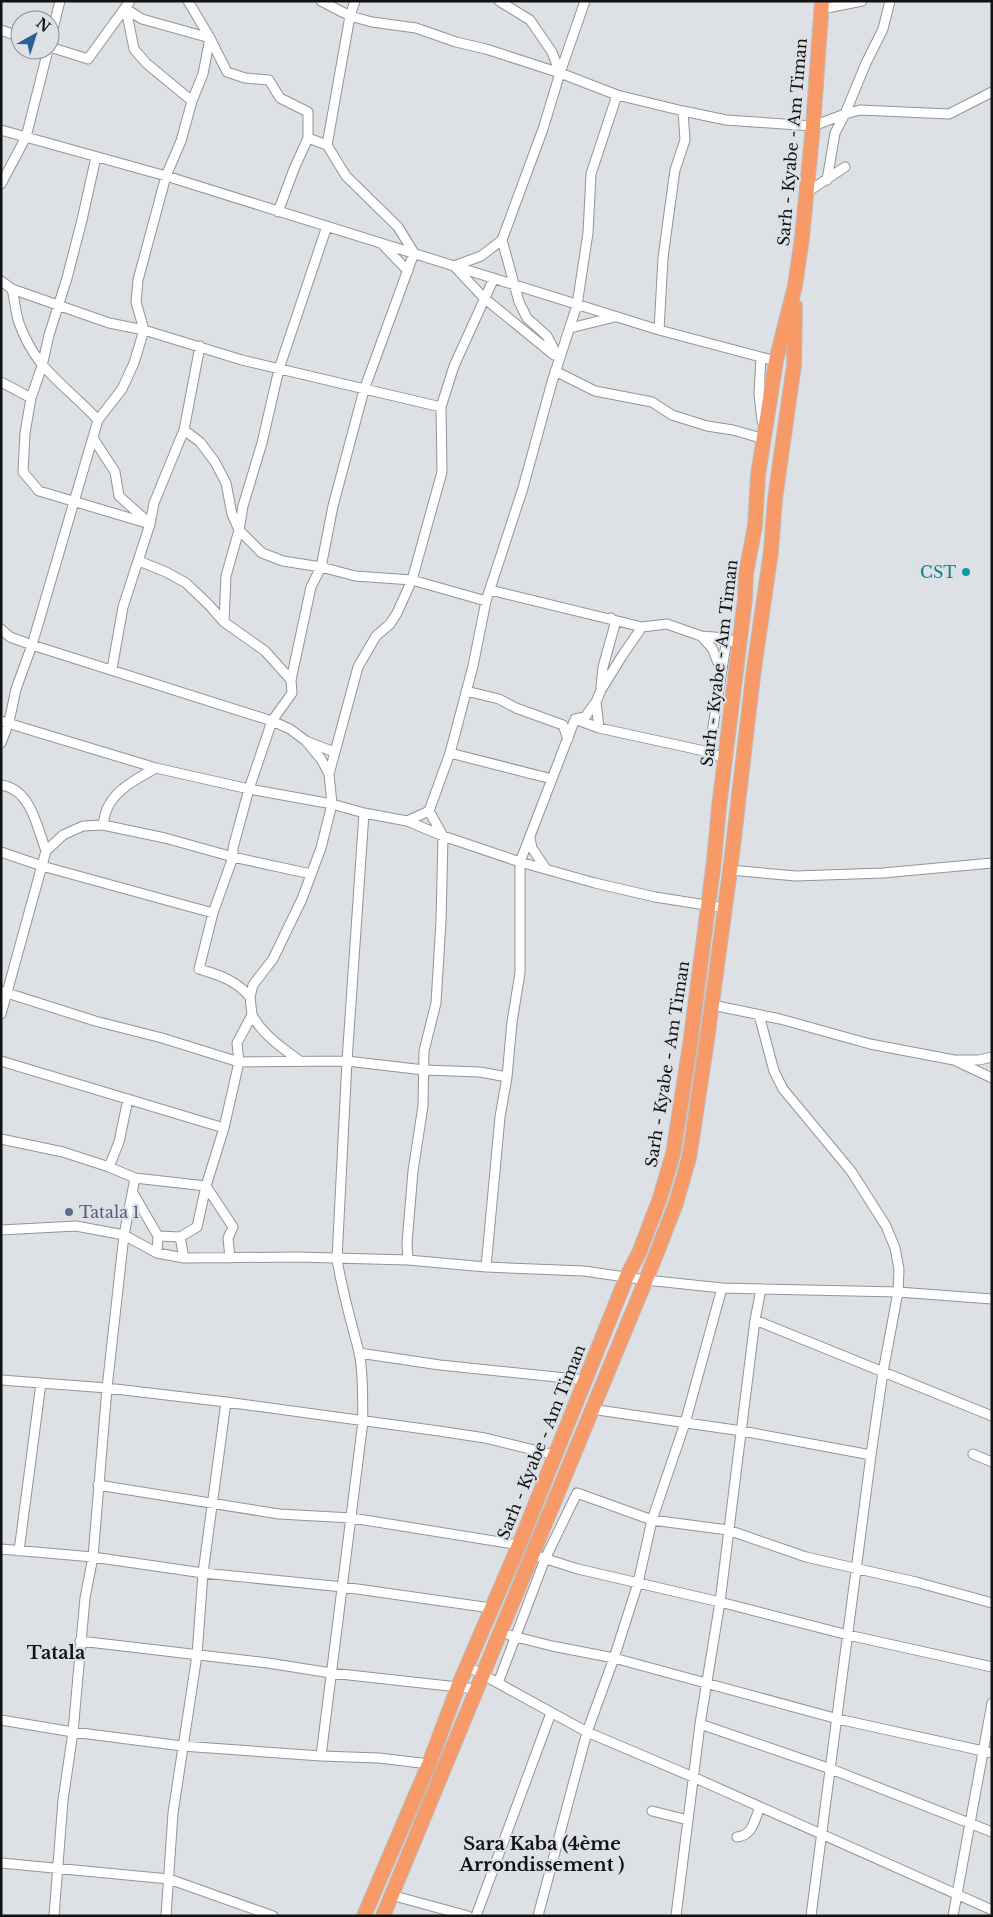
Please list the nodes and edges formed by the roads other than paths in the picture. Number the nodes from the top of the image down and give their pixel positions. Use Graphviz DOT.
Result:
graph roads {
  1 [pos="188,1"];
  2 [pos="321,1"];
  3 [pos="354,1"];
  4 [pos="499,1"];
  5 [pos="585,1"];
  6 [pos="862,1"];
  7 [pos="890,1"];
  8 [pos="128,5"];
  9 [pos="822,5"];
  10 [pos="350,16"];
  11 [pos="210,38"];
  12 [pos="60,52"];
  13 [pos="46,60"];
  14 [pos="560,73"];
  15 [pos="992,92"];
  16 [pos="617,95"];
  17 [pos="192,101"];
  18 [pos="682,111"];
  19 [pos="845,114"];
  20 [pos="813,126"];
  21 [pos="1,130"];
  22 [pos="26,137"];
  23 [pos="308,138"];
  24 [pos="327,145"];
  25 [pos="96,157"];
  26 [pos="845,167"];
  27 [pos="166,176"];
  28 [pos="827,180"];
  29 [pos="1,184"];
  30 [pos="806,193"];
  31 [pos="278,212"];
  32 [pos="327,226"];
  33 [pos="502,240"];
  34 [pos="380,242"];
  35 [pos="414,253"];
  36 [pos="454,266"];
  37 [pos="408,271"];
  38 [pos="494,278"];
  39 [pos="1,281"];
  40 [pos="514,285"];
  41 [pos="795,286"];
  42 [pos="12,289"];
  43 [pos="484,298"];
  44 [pos="58,305"];
  45 [pos="577,305"];
  46 [pos="615,317"];
  47 [pos="570,328"];
  48 [pos="144,330"];
  49 [pos="659,330"];
  50 [pos="200,346"];
  51 [pos="761,358"];
  52 [pos="560,359"];
  53 [pos="776,361"];
  54 [pos="42,366"];
  55 [pos="279,369"];
  56 [pos="556,371"];
  57 [pos="1,382"];
  58 [pos="364,390"];
  59 [pos="31,398"];
  60 [pos="441,407"];
  61 [pos="98,420"];
  62 [pos="184,430"];
  63 [pos="93,438"];
  64 [pos="764,439"];
  65 [pos="74,502"];
  66 [pos="150,524"];
  67 [pos="239,530"];
  68 [pos="139,561"];
  69 [pos="321,567"];
  70 [pos="412,580"];
  71 [pos="490,590"];
  72 [pos="486,601"];
  73 [pos="611,618"];
  74 [pos="224,622"];
  75 [pos="642,627"];
  76 [pos="1,628"];
  77 [pos="701,636"];
  78 [pos="726,638"];
  79 [pos="32,645"];
  80 [pos="739,645"];
  81 [pos="112,669"];
  82 [pos="722,671"];
  83 [pos="291,680"];
  84 [pos="601,690"];
  85 [pos="466,692"];
  86 [pos="596,702"];
  87 [pos="575,719"];
  88 [pos="5,721"];
  89 [pos="272,721"];
  90 [pos="599,728"];
  91 [pos="568,739"];
  92 [pos="306,741"];
  93 [pos="1,743"];
  94 [pos="334,752"];
  95 [pos="709,752"];
  96 [pos="450,753"];
  97 [pos="725,759"];
  98 [pos="156,768"];
  99 [pos="329,774"];
  100 [pos="552,779"];
  101 [pos="1,785"];
  102 [pos="249,789"];
  103 [pos="332,804"];
  104 [pos="429,811"];
  105 [pos="364,813"];
  106 [pos="407,821"];
  107 [pos="102,825"];
  108 [pos="443,836"];
  109 [pos="530,837"];
  110 [pos="46,851"];
  111 [pos="1,852"];
  112 [pos="232,857"];
  113 [pos="520,862"];
  114 [pos="992,863"];
  115 [pos="42,866"];
  116 [pos="546,869"];
  117 [pos="730,870"];
  118 [pos="311,874"];
  119 [pos="708,906"];
  120 [pos="724,908"];
  121 [pos="213,913"];
  122 [pos="253,985"];
  123 [pos="242,987"];
  124 [pos="4,992"];
  125 [pos="250,997"];
  126 [pos="712,1005"];
  127 [pos="1,1014"];
  128 [pos="252,1015"];
  129 [pos="759,1015"];
  130 [pos="992,1057"];
  131 [pos="954,1060"];
  132 [pos="1,1061"];
  133 [pos="347,1061"];
  134 [pos="239,1062"];
  135 [pos="300,1062"];
  136 [pos="424,1070"];
  137 [pos="507,1077"];
  138 [pos="992,1078"];
  139 [pos="128,1099"];
  140 [pos="224,1128"];
  141 [pos="1,1139"];
  142 [pos="109,1167"];
  143 [pos="135,1178"];
  144 [pos="206,1186"];
  145 [pos="133,1192"];
  146 [pos="1,1230"];
  147 [pos="124,1235"];
  148 [pos="158,1236"];
  149 [pos="180,1237"];
  150 [pos="157,1253"];
  151 [pos="184,1258"];
  152 [pos="230,1258"];
  153 [pos="337,1259"];
  154 [pos="408,1260"];
  155 [pos="486,1266"];
  156 [pos="627,1276"];
  157 [pos="646,1280"];
  158 [pos="722,1288"];
  159 [pos="761,1289"];
  160 [pos="898,1292"];
  161 [pos="992,1299"];
  162 [pos="755,1320"];
  163 [pos="359,1353"];
  164 [pos="882,1372"];
  165 [pos="1,1380"];
  166 [pos="585,1380"];
  167 [pos="41,1383"];
  168 [pos="107,1388"];
  169 [pos="226,1402"];
  170 [pos="592,1410"];
  171 [pos="992,1416"];
  172 [pos="363,1422"];
  173 [pos="685,1423"];
  174 [pos="742,1431"];
  175 [pos="973,1454"];
  176 [pos="555,1455"];
  177 [pos="871,1455"];
  178 [pos="992,1462"];
  179 [pos="98,1485"];
  180 [pos="212,1503"];
  181 [pos="352,1518"];
  182 [pos="548,1519"];
  183 [pos="652,1520"];
  184 [pos="562,1524"];
  185 [pos="728,1530"];
  186 [pos="519,1544"];
  187 [pos="1,1550"];
  188 [pos="19,1551"];
  189 [pos="93,1557"];
  190 [pos="539,1557"];
  191 [pos="857,1570"];
  192 [pos="203,1573"];
  193 [pos="638,1583"];
  194 [pos="343,1587"];
  195 [pos="720,1602"];
  196 [pos="992,1603"];
  197 [pos="491,1608"];
  198 [pos="499,1632"];
  199 [pos="848,1635"];
  200 [pos="515,1636"];
  201 [pos="80,1641"];
  202 [pos="196,1656"];
  203 [pos="614,1658"];
  204 [pos="466,1666"];
  205 [pos="992,1667"];
  206 [pos="331,1673"];
  207 [pos="482,1674"];
  208 [pos="498,1683"];
  209 [pos="708,1683"];
  210 [pos="458,1686"];
  211 [pos="476,1689"];
  212 [pos="992,1703"];
  213 [pos="551,1714"];
  214 [pos="838,1719"];
  215 [pos="1,1720"];
  216 [pos="700,1724"];
  217 [pos="73,1732"];
  218 [pos="587,1732"];
  219 [pos="182,1746"];
  220 [pos="987,1752"];
  221 [pos="321,1756"];
  222 [pos="429,1764"];
  223 [pos="831,1769"];
  224 [pos="694,1777"];
  225 [pos="760,1807"];
  226 [pos="652,1811"];
  227 [pos="688,1820"];
  228 [pos="970,1823"];
  229 [pos="992,1832"];
  230 [pos="822,1836"];
  231 [pos="737,1837"];
  232 [pos="1,1863"];
  233 [pos="57,1869"];
  234 [pos="169,1879"];
  235 [pos="391,1895"];
  236 [pos="957,1896"];
  237 [pos="992,1910"];
  238 [pos="54,1916"];
  239 [pos="166,1916"];
  240 [pos="273,1916"];
  241 [pos="364,1916"];
  242 [pos="383,1916"];
  243 [pos="468,1916"];
  244 [pos="476,1916"];
  245 [pos="538,1916"];
  246 [pos="676,1916"];
  247 [pos="811,1916"];
  248 [pos="953,1916"];
  1 -- 11 [label="street"];
  2 -- 10 [label="street"];
  3 -- 10 [label="street"];
  4 -- 14 [label="street"];
  5 -- 14 [label="street"];
  6 -- 9 [label="street"];
  7 -- 19 [label="street"];
  8 -- 11 [label="street"];
  8 -- 12 [label="street"];
  8 -- 17 [label="street"];
  9 -- 20 [label="highway, Sarh - Kyabe - Am Timan"];
  10 -- 14 [label="street"];
  10 -- 24 [label="street"];
  11 -- 17 [label="street"];
  11 -- 23 [label="street"];
  13 -- 22 [label="street"];
  14 -- 16 [label="street"];
  14 -- 33 [label="street"];
  15 -- 19 [label="street"];
  16 -- 18 [label="street"];
  16 -- 45 [label="street"];
  17 -- 27 [label="street"];
  18 -- 20 [label="street"];
  18 -- 49 [label="street"];
  19 -- 20 [label="street"];
  19 -- 28 [label="street"];
  20 -- 30 [label="highway, Sarh - Kyabe - Am Timan"];
  21 -- 22 [label="street"];
  22 -- 25 [label="street"];
  22 -- 29 [label="street"];
  23 -- 24 [label="street"];
  23 -- 31 [label="street"];
  24 -- 35 [label="street"];
  25 -- 27 [label="street"];
  25 -- 44 [label="street"];
  26 -- 28 [label="street"];
  27 -- 31 [label="street"];
  27 -- 48 [label="street"];
  28 -- 30 [label="street"];
  30 -- 41 [label="highway, Sarh - Kyabe - Am Timan"];
  31 -- 32 [label="street"];
  32 -- 34 [label="street"];
  32 -- 55 [label="street"];
  33 -- 36 [label="street"];
  33 -- 40 [label="street"];
  34 -- 35 [label="street"];
  34 -- 37 [label="street"];
  35 -- 36 [label="street"];
  35 -- 37 [label="street"];
  36 -- 38 [label="street"];
  36 -- 43 [label="street"];
  37 -- 58 [label="street"];
  38 -- 40 [label="street"];
  38 -- 43 [label="street"];
  39 -- 42 [label="street"];
  40 -- 45 [label="street"];
  40 -- 52 [label="street"];
  41 -- 53 [label="highway, Sarh - Kyabe - Am Timan"];
  41 -- 117 [label="highway, Sarh - Kyabe - Am Timan"];
  42 -- 44 [label="street"];
  42 -- 54 [label="street"];
  43 -- 52 [label="street"];
  43 -- 60 [label="street"];
  44 -- 48 [label="street"];
  44 -- 54 [label="street"];
  45 -- 46 [label="street"];
  45 -- 47 [label="street"];
  46 -- 47 [label="street"];
  46 -- 49 [label="street"];
  47 -- 52 [label="street"];
  48 -- 50 [label="street"];
  48 -- 61 [label="street"];
  49 -- 51 [label="street"];
  50 -- 55 [label="street"];
  50 -- 62 [label="street"];
  51 -- 53 [label="street"];
  51 -- 64 [label="street"];
  52 -- 56 [label="street"];
  53 -- 64 [label="highway, Sarh - Kyabe - Am Timan"];
  54 -- 59 [label="street"];
  54 -- 61 [label="street"];
  55 -- 58 [label="street"];
  55 -- 67 [label="street"];
  56 -- 64 [label="street"];
  56 -- 71 [label="street"];
  57 -- 59 [label="street"];
  58 -- 60 [label="street"];
  58 -- 69 [label="street"];
  59 -- 65 [label="street"];
  60 -- 70 [label="street"];
  61 -- 63 [label="street"];
  62 -- 66 [label="street"];
  62 -- 67 [label="street"];
  63 -- 65 [label="street"];
  63 -- 66 [label="street"];
  64 -- 80 [label="highway, Sarh - Kyabe - Am Timan"];
  65 -- 66 [label="street"];
  65 -- 79 [label="street"];
  66 -- 68 [label="street"];
  67 -- 69 [label="street"];
  67 -- 74 [label="street"];
  68 -- 74 [label="street"];
  68 -- 81 [label="street"];
  69 -- 70 [label="street"];
  69 -- 83 [label="street"];
  70 -- 72 [label="street"];
  70 -- 94 [label="street"];
  71 -- 72 [label="street"];
  71 -- 73 [label="street"];
  72 -- 85 [label="street"];
  73 -- 75 [label="street"];
  73 -- 84 [label="street"];
  74 -- 83 [label="street"];
  75 -- 77 [label="street"];
  75 -- 84 [label="street"];
  76 -- 79 [label="street"];
  77 -- 78 [label="street"];
  77 -- 82 [label="street"];
  78 -- 80 [label="street"];
  78 -- 82 [label="street"];
  79 -- 81 [label="street"];
  79 -- 88 [label="street"];
  80 -- 97 [label="highway, Sarh - Kyabe - Am Timan"];
  81 -- 89 [label="street"];
  82 -- 95 [label="street"];
  83 -- 89 [label="street"];
  84 -- 86 [label="street"];
  85 -- 91 [label="street"];
  85 -- 96 [label="street"];
  86 -- 87 [label="street"];
  86 -- 90 [label="street"];
  87 -- 90 [label="street"];
  87 -- 91 [label="street"];
  88 -- 93 [label="street"];
  88 -- 98 [label="street"];
  89 -- 92 [label="street"];
  89 -- 102 [label="street"];
  90 -- 95 [label="street"];
  91 -- 100 [label="street"];
  92 -- 94 [label="street"];
  92 -- 99 [label="street"];
  94 -- 99 [label="street"];
  95 -- 97 [label="street"];
  96 -- 100 [label="street"];
  96 -- 104 [label="street"];
  97 -- 119 [label="highway, Sarh - Kyabe - Am Timan"];
  98 -- 102 [label="street"];
  98 -- 107 [label="street"];
  99 -- 103 [label="street"];
  100 -- 109 [label="street"];
  101 -- 110 [label="street"];
  102 -- 103 [label="street"];
  102 -- 112 [label="street"];
  103 -- 105 [label="street"];
  103 -- 118 [label="street"];
  104 -- 106 [label="street"];
  104 -- 108 [label="street"];
  105 -- 106 [label="street"];
  105 -- 133 [label="street"];
  106 -- 108 [label="street"];
  107 -- 110 [label="street"];
  107 -- 112 [label="street"];
  108 -- 113 [label="street"];
  108 -- 136 [label="street"];
  109 -- 113 [label="street"];
  109 -- 116 [label="street"];
  110 -- 115 [label="street"];
  111 -- 115 [label="street"];
  112 -- 118 [label="street"];
  112 -- 121 [label="street"];
  113 -- 116 [label="street"];
  113 -- 137 [label="street"];
  114 -- 117 [label="street"];
  115 -- 121 [label="street"];
  115 -- 124 [label="street"];
  116 -- 119 [label="street"];
  117 -- 120 [label="highway, Sarh - Kyabe - Am Timan"];
  118 -- 122 [label="street"];
  119 -- 120 [label="street"];
  119 -- 156 [label="highway, Sarh - Kyabe - Am Timan"];
  120 -- 126 [label="highway, Sarh - Kyabe - Am Timan"];
  121 -- 123 [label="street"];
  122 -- 123 [label="street"];
  122 -- 125 [label="street"];
  123 -- 125 [label="street"];
  124 -- 127 [label="street"];
  124 -- 134 [label="street"];
  125 -- 128 [label="street"];
  126 -- 129 [label="street"];
  126 -- 157 [label="highway, Sarh - Kyabe - Am Timan"];
  128 -- 134 [label="street"];
  128 -- 135 [label="street"];
  129 -- 131 [label="street"];
  129 -- 160 [label="street"];
  130 -- 131 [label="street"];
  131 -- 138 [label="street"];
  132 -- 139 [label="street"];
  133 -- 135 [label="street"];
  133 -- 136 [label="street"];
  133 -- 153 [label="street"];
  134 -- 135 [label="street"];
  134 -- 140 [label="street"];
  136 -- 137 [label="street"];
  136 -- 154 [label="street"];
  137 -- 155 [label="street"];
  139 -- 140 [label="street"];
  139 -- 142 [label="street"];
  140 -- 144 [label="street"];
  141 -- 142 [label="street"];
  142 -- 143 [label="street"];
  143 -- 144 [label="street"];
  143 -- 145 [label="street"];
  144 -- 149 [label="street"];
  144 -- 152 [label="street"];
  145 -- 147 [label="street"];
  145 -- 148 [label="street"];
  146 -- 147 [label="street"];
  147 -- 150 [label="street"];
  147 -- 168 [label="street"];
  148 -- 149 [label="street"];
  148 -- 150 [label="street"];
  149 -- 151 [label="street"];
  150 -- 151 [label="street"];
  151 -- 152 [label="street"];
  152 -- 153 [label="street"];
  153 -- 154 [label="street"];
  153 -- 163 [label="street"];
  154 -- 155 [label="street"];
  155 -- 156 [label="street"];
  156 -- 157 [label="street"];
  156 -- 166 [label="highway, Sarh - Kyabe - Am Timan"];
  157 -- 158 [label="street"];
  157 -- 170 [label="highway, Sarh - Kyabe - Am Timan"];
  158 -- 159 [label="street"];
  158 -- 173 [label="street"];
  159 -- 160 [label="street"];
  159 -- 162 [label="street"];
  160 -- 161 [label="street"];
  160 -- 164 [label="street"];
  162 -- 164 [label="street"];
  162 -- 174 [label="street"];
  163 -- 166 [label="street"];
  163 -- 172 [label="street"];
  164 -- 171 [label="street"];
  164 -- 177 [label="street"];
  165 -- 167 [label="street"];
  166 -- 176 [label="highway, Sarh - Kyabe - Am Timan"];
  167 -- 168 [label="street"];
  167 -- 188 [label="street"];
  168 -- 169 [label="street"];
  168 -- 179 [label="street"];
  169 -- 172 [label="street"];
  169 -- 180 [label="street"];
  170 -- 173 [label="street"];
  170 -- 182 [label="highway, Sarh - Kyabe - Am Timan"];
  172 -- 176 [label="street"];
  172 -- 181 [label="street"];
  173 -- 174 [label="street"];
  173 -- 183 [label="street"];
  174 -- 177 [label="street"];
  174 -- 185 [label="street"];
  175 -- 178 [label="street"];
  176 -- 186 [label="highway, Sarh - Kyabe - Am Timan"];
  177 -- 191 [label="street"];
  179 -- 180 [label="street"];
  179 -- 189 [label="street"];
  180 -- 181 [label="street"];
  180 -- 192 [label="street"];
  181 -- 186 [label="street"];
  181 -- 194 [label="street"];
  182 -- 184 [label="street"];
  182 -- 190 [label="highway, Sarh - Kyabe - Am Timan"];
  183 -- 184 [label="street"];
  183 -- 185 [label="street"];
  183 -- 193 [label="street"];
  184 -- 190 [label="street"];
  185 -- 191 [label="street"];
  185 -- 195 [label="street"];
  186 -- 197 [label="highway, Sarh - Kyabe - Am Timan"];
  187 -- 188 [label="street"];
  188 -- 189 [label="street"];
  189 -- 192 [label="street"];
  189 -- 201 [label="street"];
  190 -- 193 [label="street"];
  190 -- 198 [label="highway, Sarh - Kyabe - Am Timan"];
  190 -- 200 [label="street"];
  191 -- 196 [label="street"];
  191 -- 199 [label="street"];
  192 -- 194 [label="street"];
  192 -- 202 [label="street"];
  193 -- 195 [label="street"];
  193 -- 203 [label="street"];
  194 -- 197 [label="street"];
  194 -- 206 [label="street"];
  195 -- 199 [label="street"];
  195 -- 209 [label="street"];
  197 -- 204 [label="highway, Sarh - Kyabe - Am Timan"];
  198 -- 200 [label="street"];
  198 -- 207 [label="highway, Sarh - Kyabe - Am Timan"];
  199 -- 205 [label="street"];
  199 -- 214 [label="street"];
  200 -- 203 [label="street"];
  200 -- 208 [label="street"];
  201 -- 202 [label="street"];
  201 -- 217 [label="street"];
  202 -- 206 [label="street"];
  202 -- 219 [label="street"];
  203 -- 209 [label="street"];
  203 -- 218 [label="street"];
  204 -- 207 [label="street"];
  204 -- 210 [label="highway, Sarh - Kyabe - Am Timan"];
  206 -- 210 [label="street"];
  206 -- 221 [label="street"];
  207 -- 208 [label="street"];
  207 -- 211 [label="highway, Sarh - Kyabe - Am Timan"];
  208 -- 213 [label="street"];
  209 -- 214 [label="street"];
  209 -- 216 [label="street"];
  210 -- 211 [label="street"];
  210 -- 222 [label="highway, Sarh - Kyabe - Am Timan"];
  211 -- 235 [label="highway, Sarh - Kyabe - Am Timan"];
  212 -- 220 [label="street"];
  213 -- 218 [label="street"];
  213 -- 244 [label="street"];
  214 -- 220 [label="street"];
  214 -- 223 [label="street"];
  215 -- 217 [label="street"];
  216 -- 223 [label="street"];
  216 -- 224 [label="street"];
  217 -- 219 [label="street"];
  217 -- 233 [label="street"];
  218 -- 224 [label="street"];
  218 -- 245 [label="street"];
  219 -- 221 [label="street"];
  219 -- 234 [label="street"];
  220 -- 228 [label="street"];
  221 -- 222 [label="street"];
  222 -- 241 [label="highway, Sarh - Kyabe - Am Timan"];
  223 -- 228 [label="street"];
  223 -- 230 [label="street"];
  224 -- 225 [label="street"];
  224 -- 227 [label="street"];
  225 -- 230 [label="street"];
  225 -- 231 [label="street"];
  226 -- 227 [label="street"];
  227 -- 246 [label="street"];
  228 -- 229 [label="street"];
  228 -- 236 [label="street"];
  230 -- 236 [label="street"];
  230 -- 247 [label="street"];
  232 -- 233 [label="street"];
  233 -- 234 [label="street"];
  233 -- 238 [label="street"];
  234 -- 239 [label="street"];
  234 -- 240 [label="street"];
  235 -- 242 [label="highway, Sarh - Kyabe - Am Timan"];
  235 -- 243 [label="street"];
  236 -- 237 [label="street"];
  236 -- 248 [label="street"];
}
